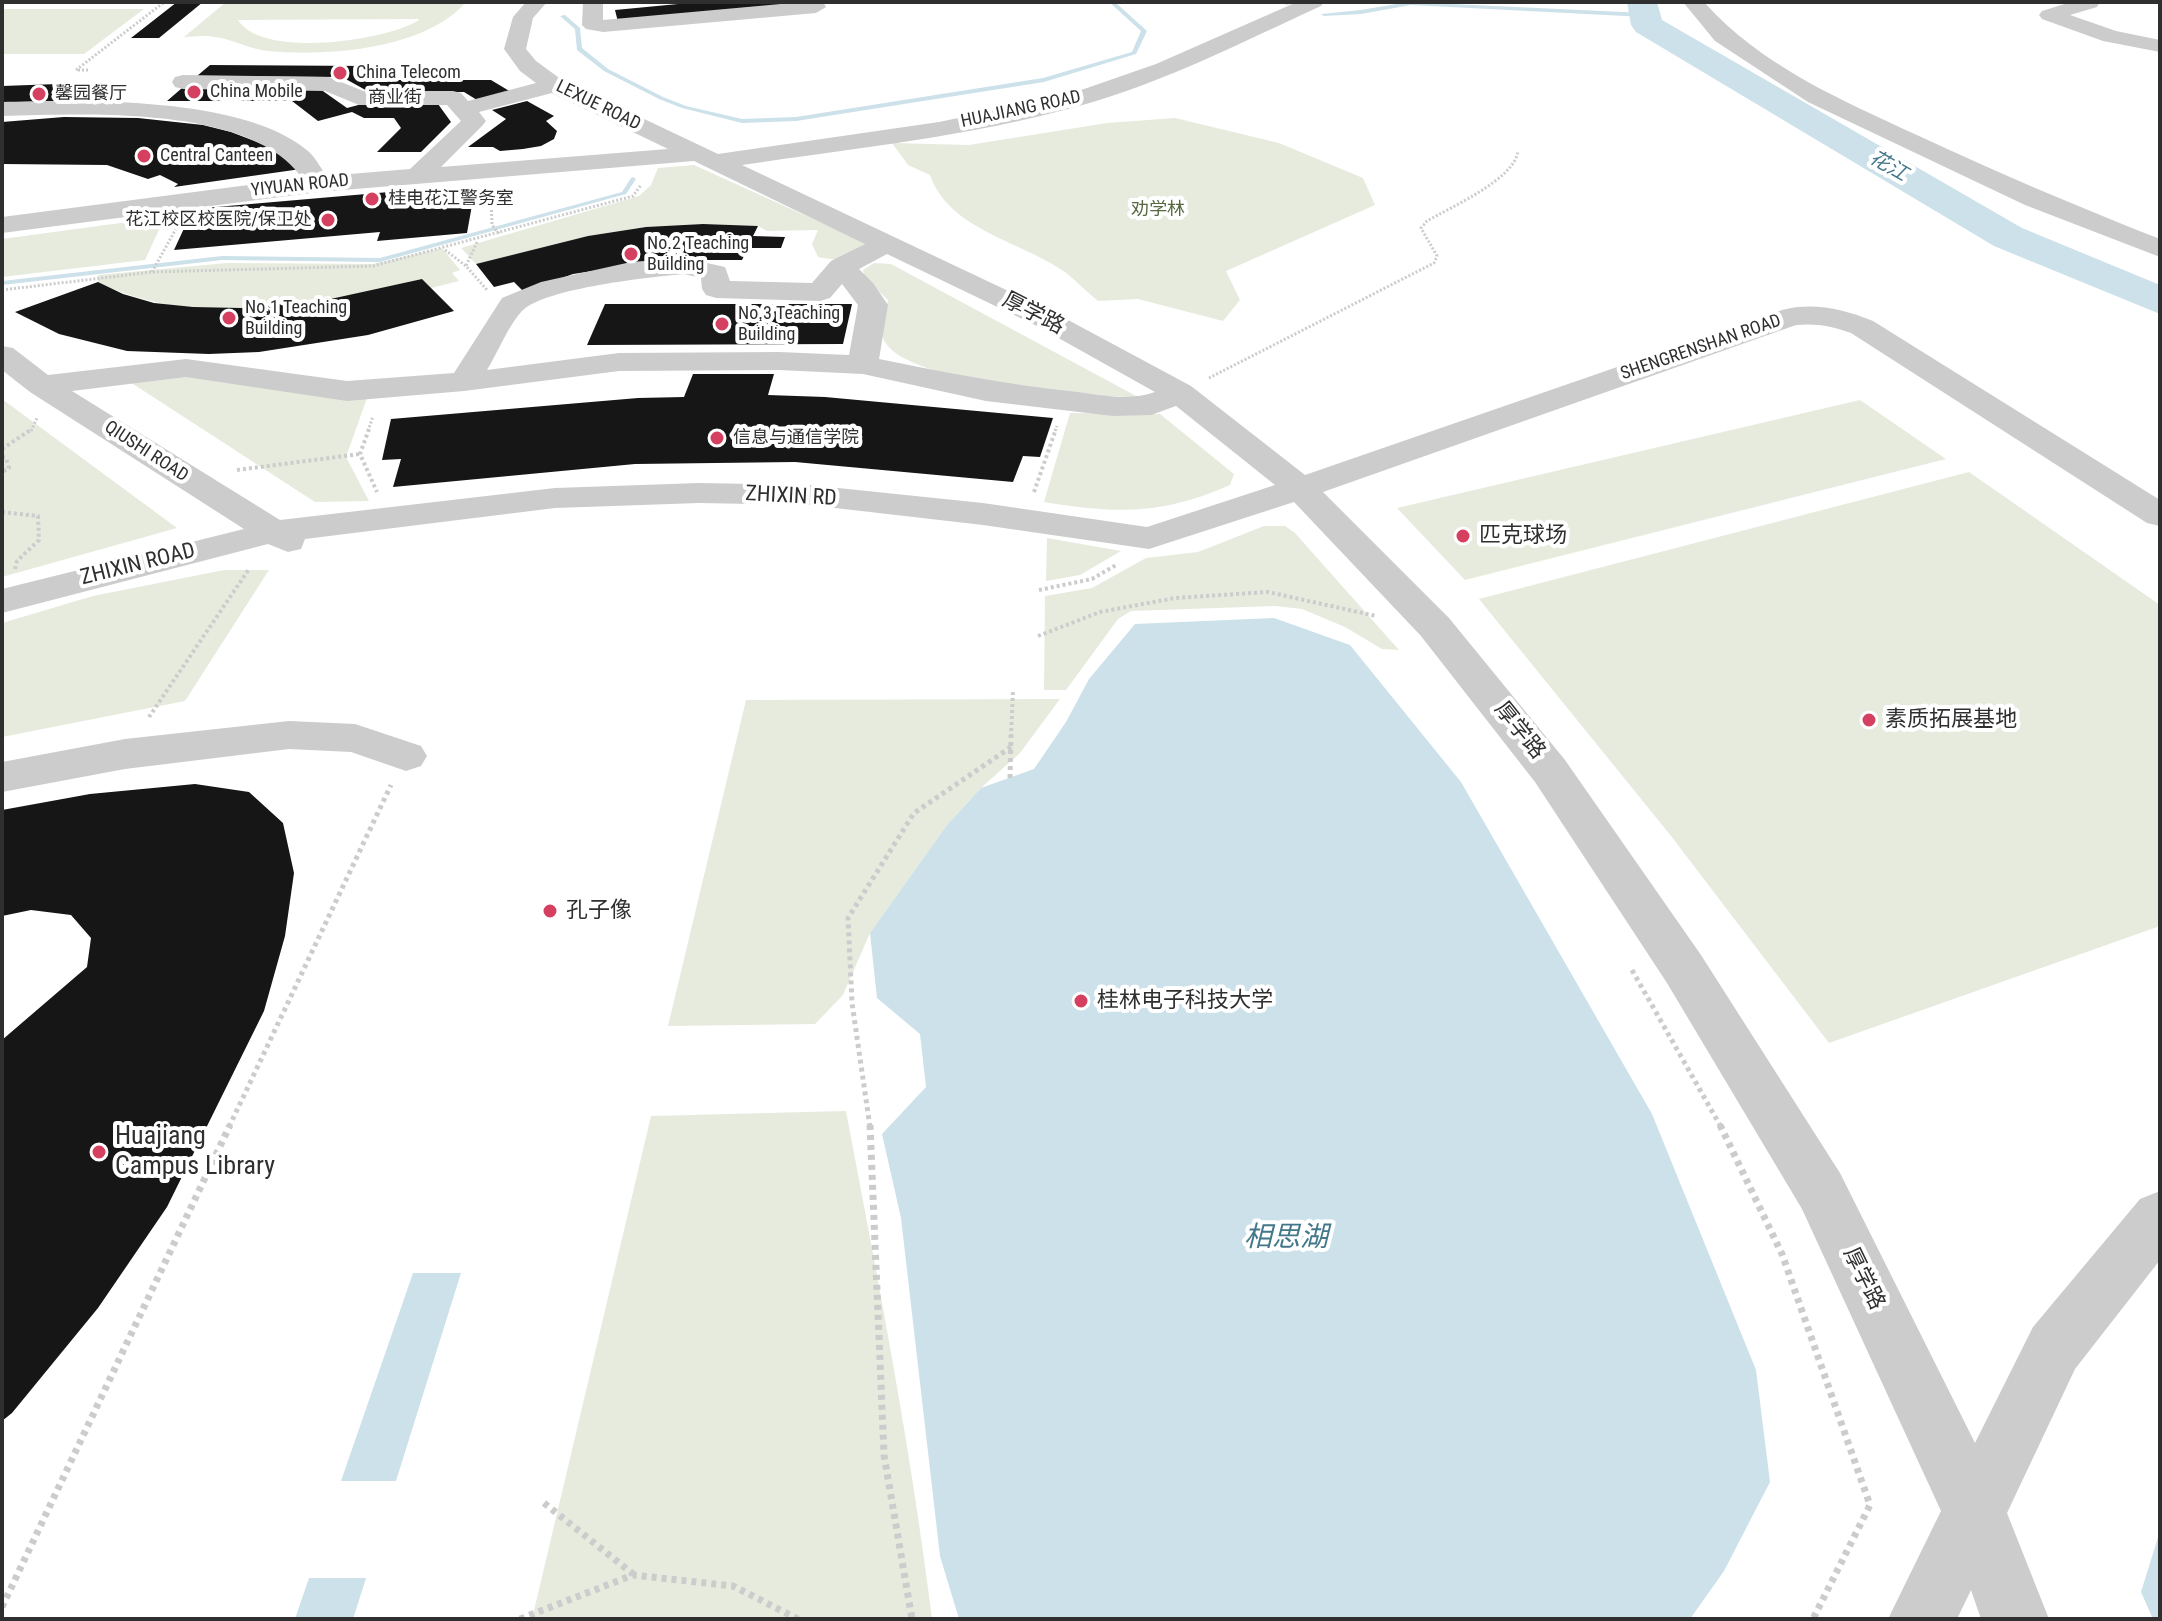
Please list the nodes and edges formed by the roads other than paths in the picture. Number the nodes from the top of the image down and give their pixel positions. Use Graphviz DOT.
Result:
graph roads {
  1 [pos="813,2"];
  2 [pos="1314,2"];
  3 [pos="1693,2"];
  4 [pos="2089,2"];
  5 [pos="535,4"];
  6 [pos="586,5"];
  7 [pos="2117,11"];
  8 [pos="2160,46"];
  9 [pos="183,82"];
  10 [pos="554,85"];
  11 [pos="2,109"];
  12 [pos="465,109"];
  13 [pos="704,158"];
  14 [pos="419,174"];
  15 [pos="319,184"];
  16 [pos="2,225"];
  17 [pos="888,243"];
  18 [pos="2160,249"];
  19 [pos="841,267"];
  20 [pos="2,355"];
  21 [pos="863,365"];
  22 [pos="464,382"];
  23 [pos="52,392"];
  24 [pos="1180,393"];
  25 [pos="1300,488"];
  26 [pos="2160,515"];
  27 [pos="284,538"];
  28 [pos="9,598"];
  29 [pos="406,756"];
  30 [pos="2,777"];
  31 [pos="2160,1217"];
  32 [pos="1974,1511"];
  33 [pos="1922,1619"];
  34 [pos="2015,1619"];
  1 -- 6 [label="street"];
  2 -- 13 [label="street, HUAJIANG ROAD"];
  3 -- 18 [label="street"];
  4 -- 7 [label="street"];
  4 -- 8 [label="street"];
  5 -- 6 [label="street"];
  5 -- 10 [label="street, LEXUE ROAD"];
  9 -- 12 [label="street, 商业街"];
  10 -- 12 [label="street"];
  10 -- 13 [label="street, LEXUE ROAD"];
  11 -- 15 [label="street"];
  12 -- 14 [label="street"];
  13 -- 14 [label="street, YIYUAN ROAD"];
  13 -- 17 [label="street, 厚学路"];
  14 -- 15 [label="street, YIYUAN ROAD"];
  15 -- 16 [label="street, YIYUAN ROAD"];
  17 -- 19 [label="street"];
  17 -- 24 [label="street, 厚学路"];
  19 -- 21 [label="street"];
  19 -- 22 [label="street"];
  20 -- 23 [label="street, QIUSHI ROAD"];
  21 -- 22 [label="street"];
  21 -- 24 [label="street"];
  22 -- 23 [label="street"];
  23 -- 27 [label="street, QIUSHI ROAD"];
  24 -- 25 [label="street, 厚学路"];
  25 -- 26 [label="street, SHENGRENSHAN ROAD"];
  25 -- 27 [label="street, ZHIXIN RD"];
  25 -- 32 [label="street, 厚学路"];
  27 -- 28 [label="street, ZHIXIN ROAD"];
  29 -- 30 [label="street"];
  31 -- 32 [label="street"];
  32 -- 33 [label="street"];
  32 -- 34 [label="street, 厚学路"];
}
